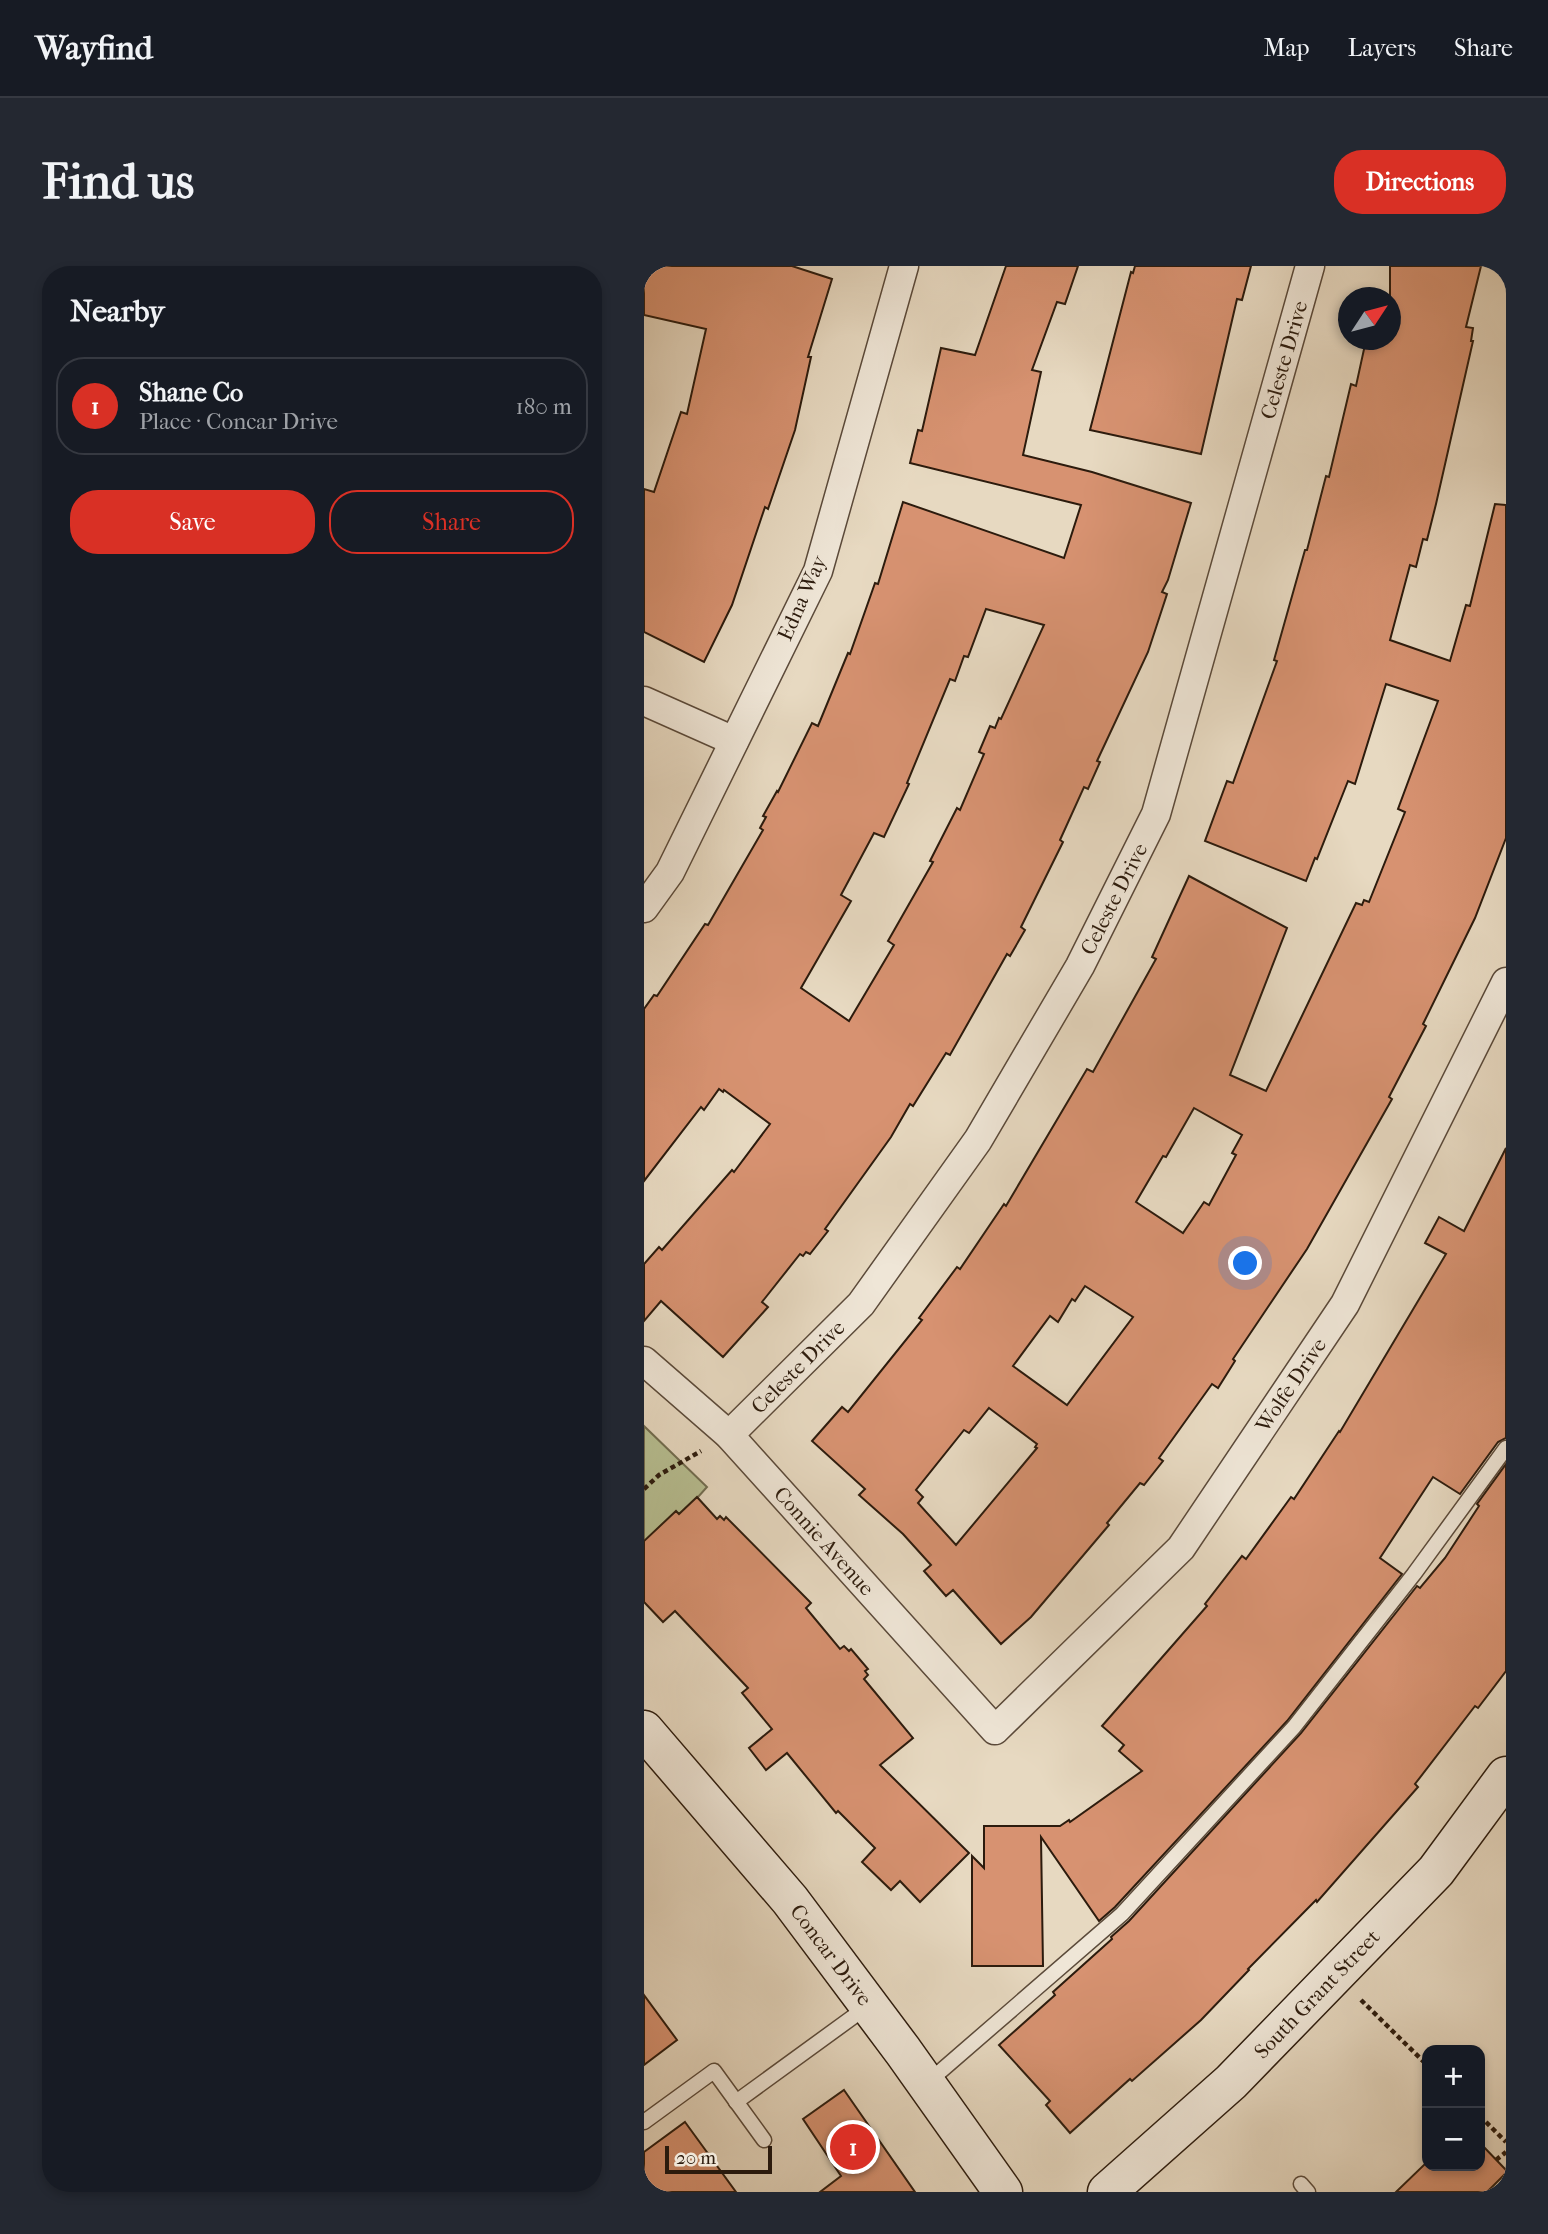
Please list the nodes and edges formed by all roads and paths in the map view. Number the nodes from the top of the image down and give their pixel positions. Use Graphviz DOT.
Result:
graph roads {
  1 [pos="905,266"];
  2 [pos="1310,266"];
  3 [pos="644,701"];
  4 [pos="734,741"];
  5 [pos="644,908"];
  6 [pos="1506,982"];
  7 [pos="644,1361"];
  8 [pos="729,1435"];
  9 [pos="1506,1448"];
  10 [pos="644,1489"];
  11 [pos="644,1730"];
  12 [pos="995,1730"];
  13 [pos="1506,1776"];
  14 [pos="1335,1975"];
  15 [pos="869,2005"];
  16 [pos="1422,2060"];
  17 [pos="926,2084"];
  18 [pos="736,2102"];
  19 [pos="1485,2121"];
  20 [pos="644,2122"];
  21 [pos="764,2140"];
  22 [pos="1506,2142"];
  23 [pos="1506,2152"];
  24 [pos="1496,2161"];
  25 [pos="1003,2192"];
  26 [pos="1107,2192"];
  1 -- 4 [label="street, Edna Way"];
  2 -- 8 [label="street, Celeste Drive"];
  3 -- 4 [label="street"];
  4 -- 5 [label="street, Edna Way"];
  6 -- 12 [label="street, Wolfe Drive"];
  7 -- 8 [label="street, Connie Avenue"];
  8 -- 10 [label="path"];
  8 -- 12 [label="street, Connie Avenue"];
  9 -- 17 [label="lane"];
  11 -- 15 [label="main road, Concar Drive"];
  13 -- 14 [label="main road, South Grant Street"];
  14 -- 16 [label="path"];
  14 -- 26 [label="main road, South Grant Street"];
  15 -- 17 [label="main road, Concar Drive"];
  15 -- 18 [label="lane"];
  17 -- 25 [label="main road, Concar Drive"];
  18 -- 20 [label="lane"];
  18 -- 21 [label="lane"];
  19 -- 22 [label="path"];
  23 -- 24 [label="path"];
}
